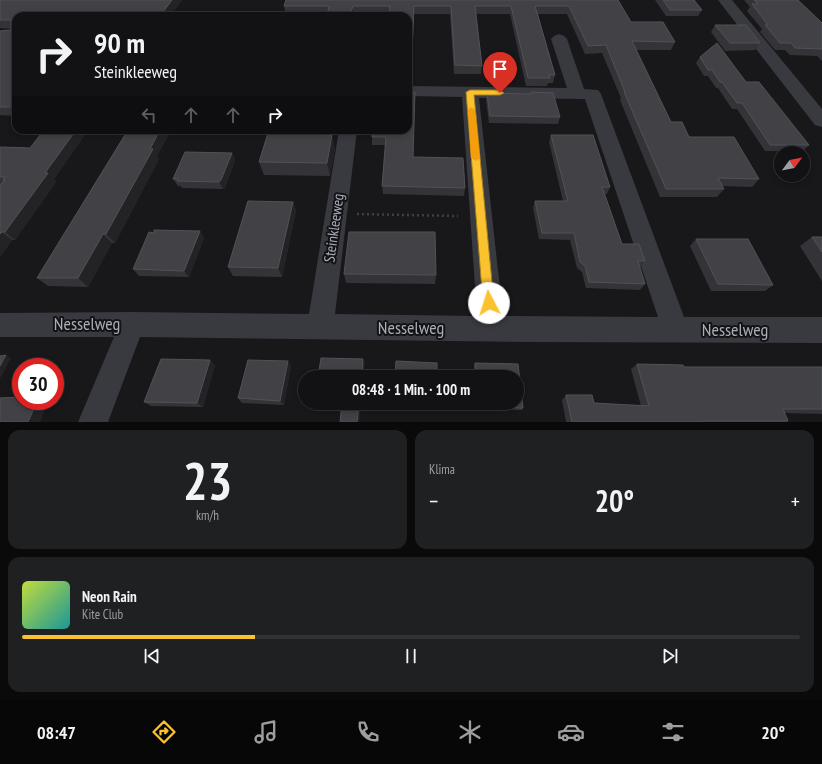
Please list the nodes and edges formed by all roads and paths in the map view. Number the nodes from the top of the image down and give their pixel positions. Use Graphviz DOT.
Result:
graph roads {
  1 [pos="725,0"];
  2 [pos="559,39"];
  3 [pos="412,91"];
  4 [pos="470,92"];
  5 [pos="577,94"];
  6 [pos="822,121"];
  7 [pos="347,134"];
  8 [pos="336,214"];
  9 [pos="481,216"];
  10 [pos="132,324"];
  11 [pos="0,325"];
  12 [pos="320,326"];
  13 [pos="491,328"];
  14 [pos="675,329"];
  15 [pos="822,330"];
  16 [pos="92,422"];
  1 -- 6 [label="street"];
  2 -- 5 [label="street"];
  3 -- 4 [label="street"];
  4 -- 5 [label="street"];
  4 -- 9 [label="street"];
  5 -- 14 [label="street"];
  7 -- 8 [label="street, Steinkleeweg"];
  8 -- 9 [label="path"];
  8 -- 12 [label="street, Steinkleeweg"];
  9 -- 13 [label="street"];
  10 -- 11 [label="street, Nesselweg"];
  10 -- 12 [label="street, Nesselweg"];
  10 -- 16 [label="street"];
  12 -- 13 [label="street, Nesselweg"];
  13 -- 14 [label="street, Nesselweg"];
  14 -- 15 [label="street, Nesselweg"];
}
